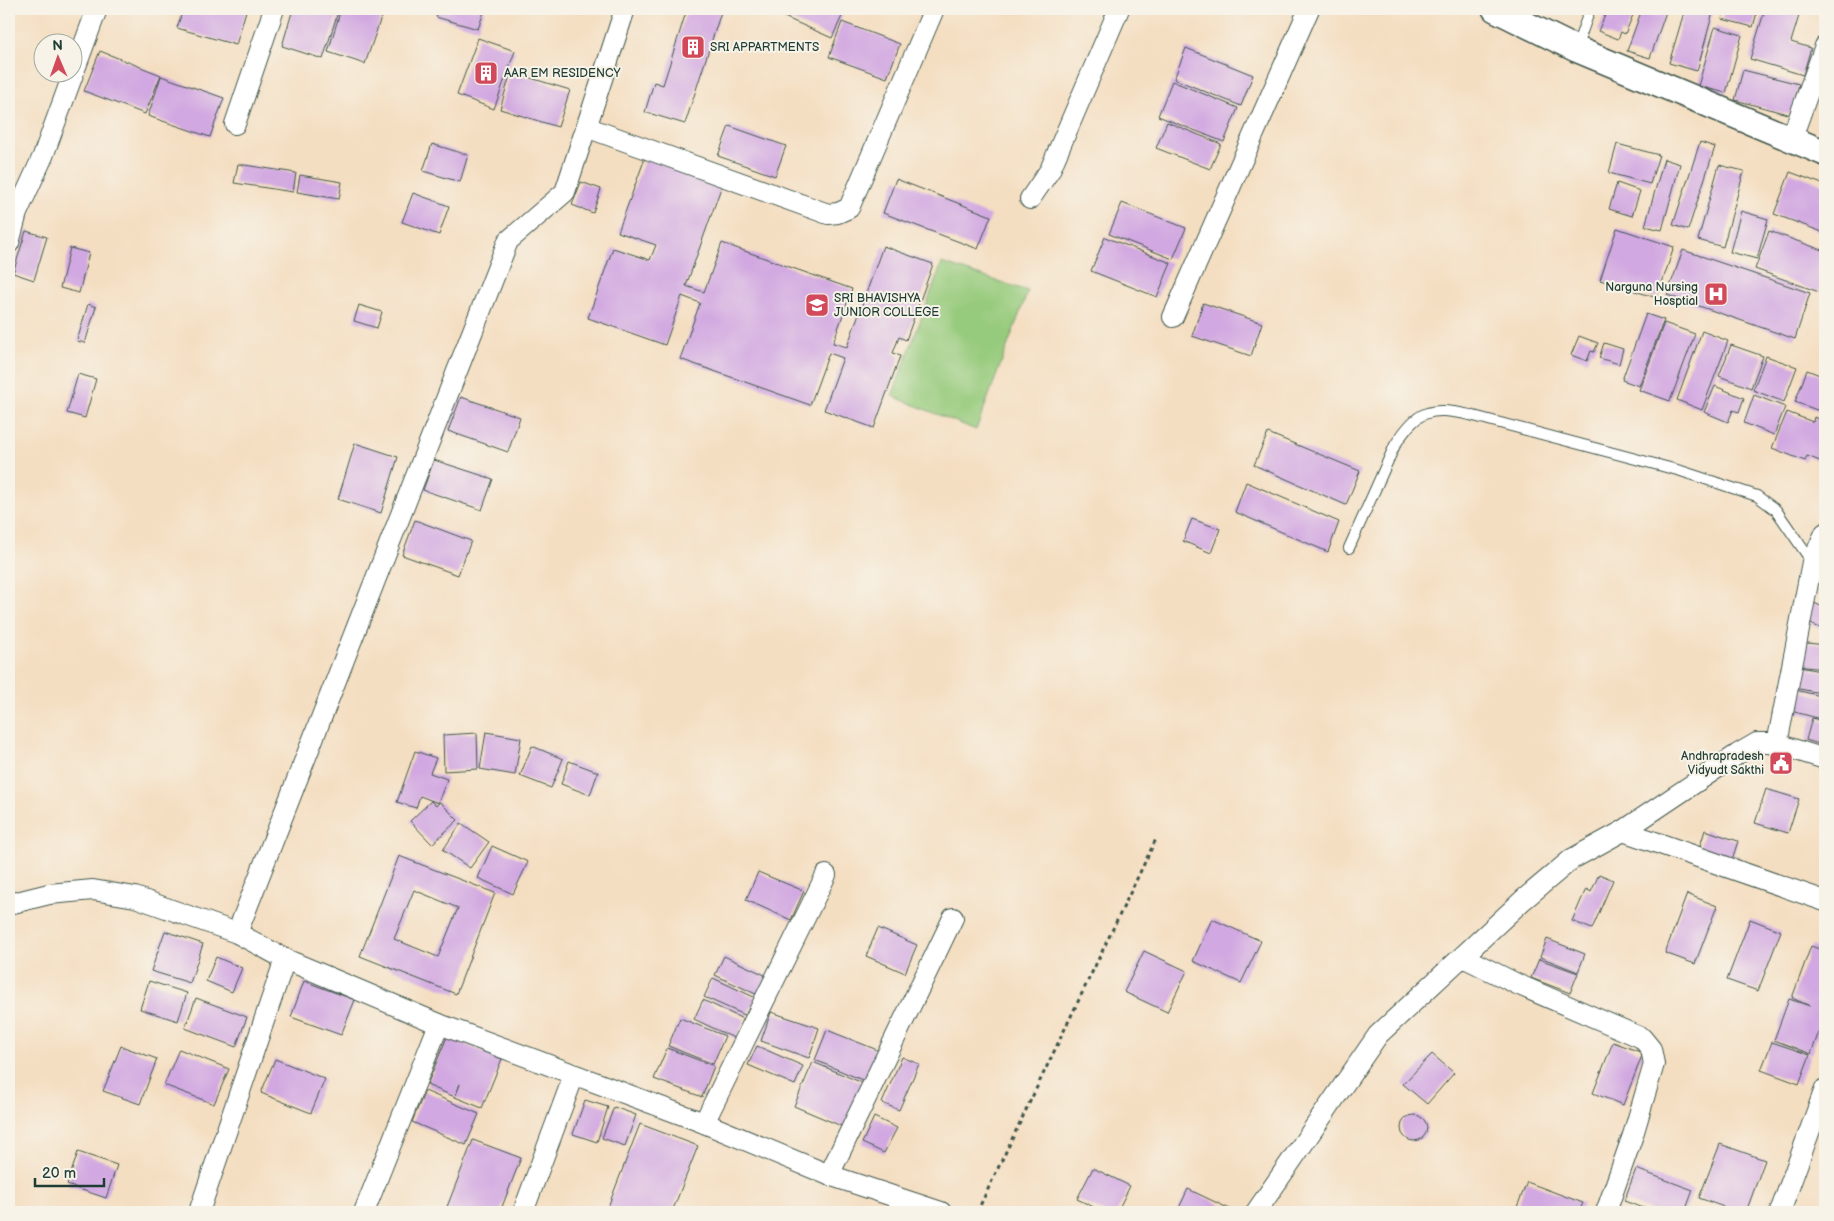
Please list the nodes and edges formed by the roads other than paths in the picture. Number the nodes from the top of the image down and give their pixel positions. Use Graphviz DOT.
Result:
graph roads {
  1 [pos="97,9"];
  2 [pos="274,9"];
  3 [pos="934,9"];
  4 [pos="1119,9"];
  5 [pos="1309,9"];
  6 [pos="1495,9"];
  7 [pos="1590,9"];
  8 [pos="622,10"];
  9 [pos="1825,46"];
  10 [pos="1576,49"];
  11 [pos="235,124"];
  12 [pos="586,127"];
  13 [pos="1792,140"];
  14 [pos="1825,153"];
  15 [pos="1030,199"];
  16 [pos="9,243"];
  17 [pos="1173,316"];
  18 [pos="1825,533"];
  19 [pos="1349,548"];
  20 [pos="1812,562"];
  21 [pos="1778,744"];
  22 [pos="1825,759"];
  23 [pos="1623,831"];
  24 [pos="826,875"];
  25 [pos="1825,901"];
  26 [pos="9,904"];
  27 [pos="953,918"];
  28 [pos="237,933"];
  29 [pos="1463,957"];
  30 [pos="285,959"];
  31 [pos="439,1024"];
  32 [pos="574,1075"];
  33 [pos="1825,1090"];
  34 [pos="704,1123"];
  35 [pos="829,1175"];
  36 [pos="199,1212"];
  37 [pos="364,1212"];
  38 [pos="523,1212"];
  39 [pos="941,1212"];
  40 [pos="1256,1212"];
  41 [pos="1606,1212"];
  42 [pos="1780,1212"];
  1 -- 16 [label="street"];
  2 -- 11 [label="street"];
  3 -- 12 [label="street"];
  4 -- 15 [label="street"];
  5 -- 17 [label="street"];
  6 -- 10 [label="street"];
  7 -- 10 [label="lane"];
  8 -- 12 [label="street"];
  9 -- 13 [label="street"];
  10 -- 13 [label="street"];
  12 -- 28 [label="street"];
  13 -- 14 [label="street"];
  18 -- 20 [label="street"];
  19 -- 20 [label="lane"];
  20 -- 21 [label="street"];
  21 -- 22 [label="street"];
  21 -- 23 [label="street"];
  23 -- 25 [label="street"];
  23 -- 29 [label="street"];
  24 -- 34 [label="street"];
  26 -- 28 [label="street"];
  27 -- 35 [label="street"];
  28 -- 30 [label="street"];
  29 -- 40 [label="street"];
  29 -- 41 [label="street"];
  30 -- 31 [label="street"];
  30 -- 36 [label="street"];
  31 -- 32 [label="street"];
  31 -- 37 [label="street"];
  32 -- 34 [label="street"];
  32 -- 38 [label="street"];
  33 -- 42 [label="street"];
  34 -- 35 [label="street"];
  35 -- 39 [label="street"];
}
